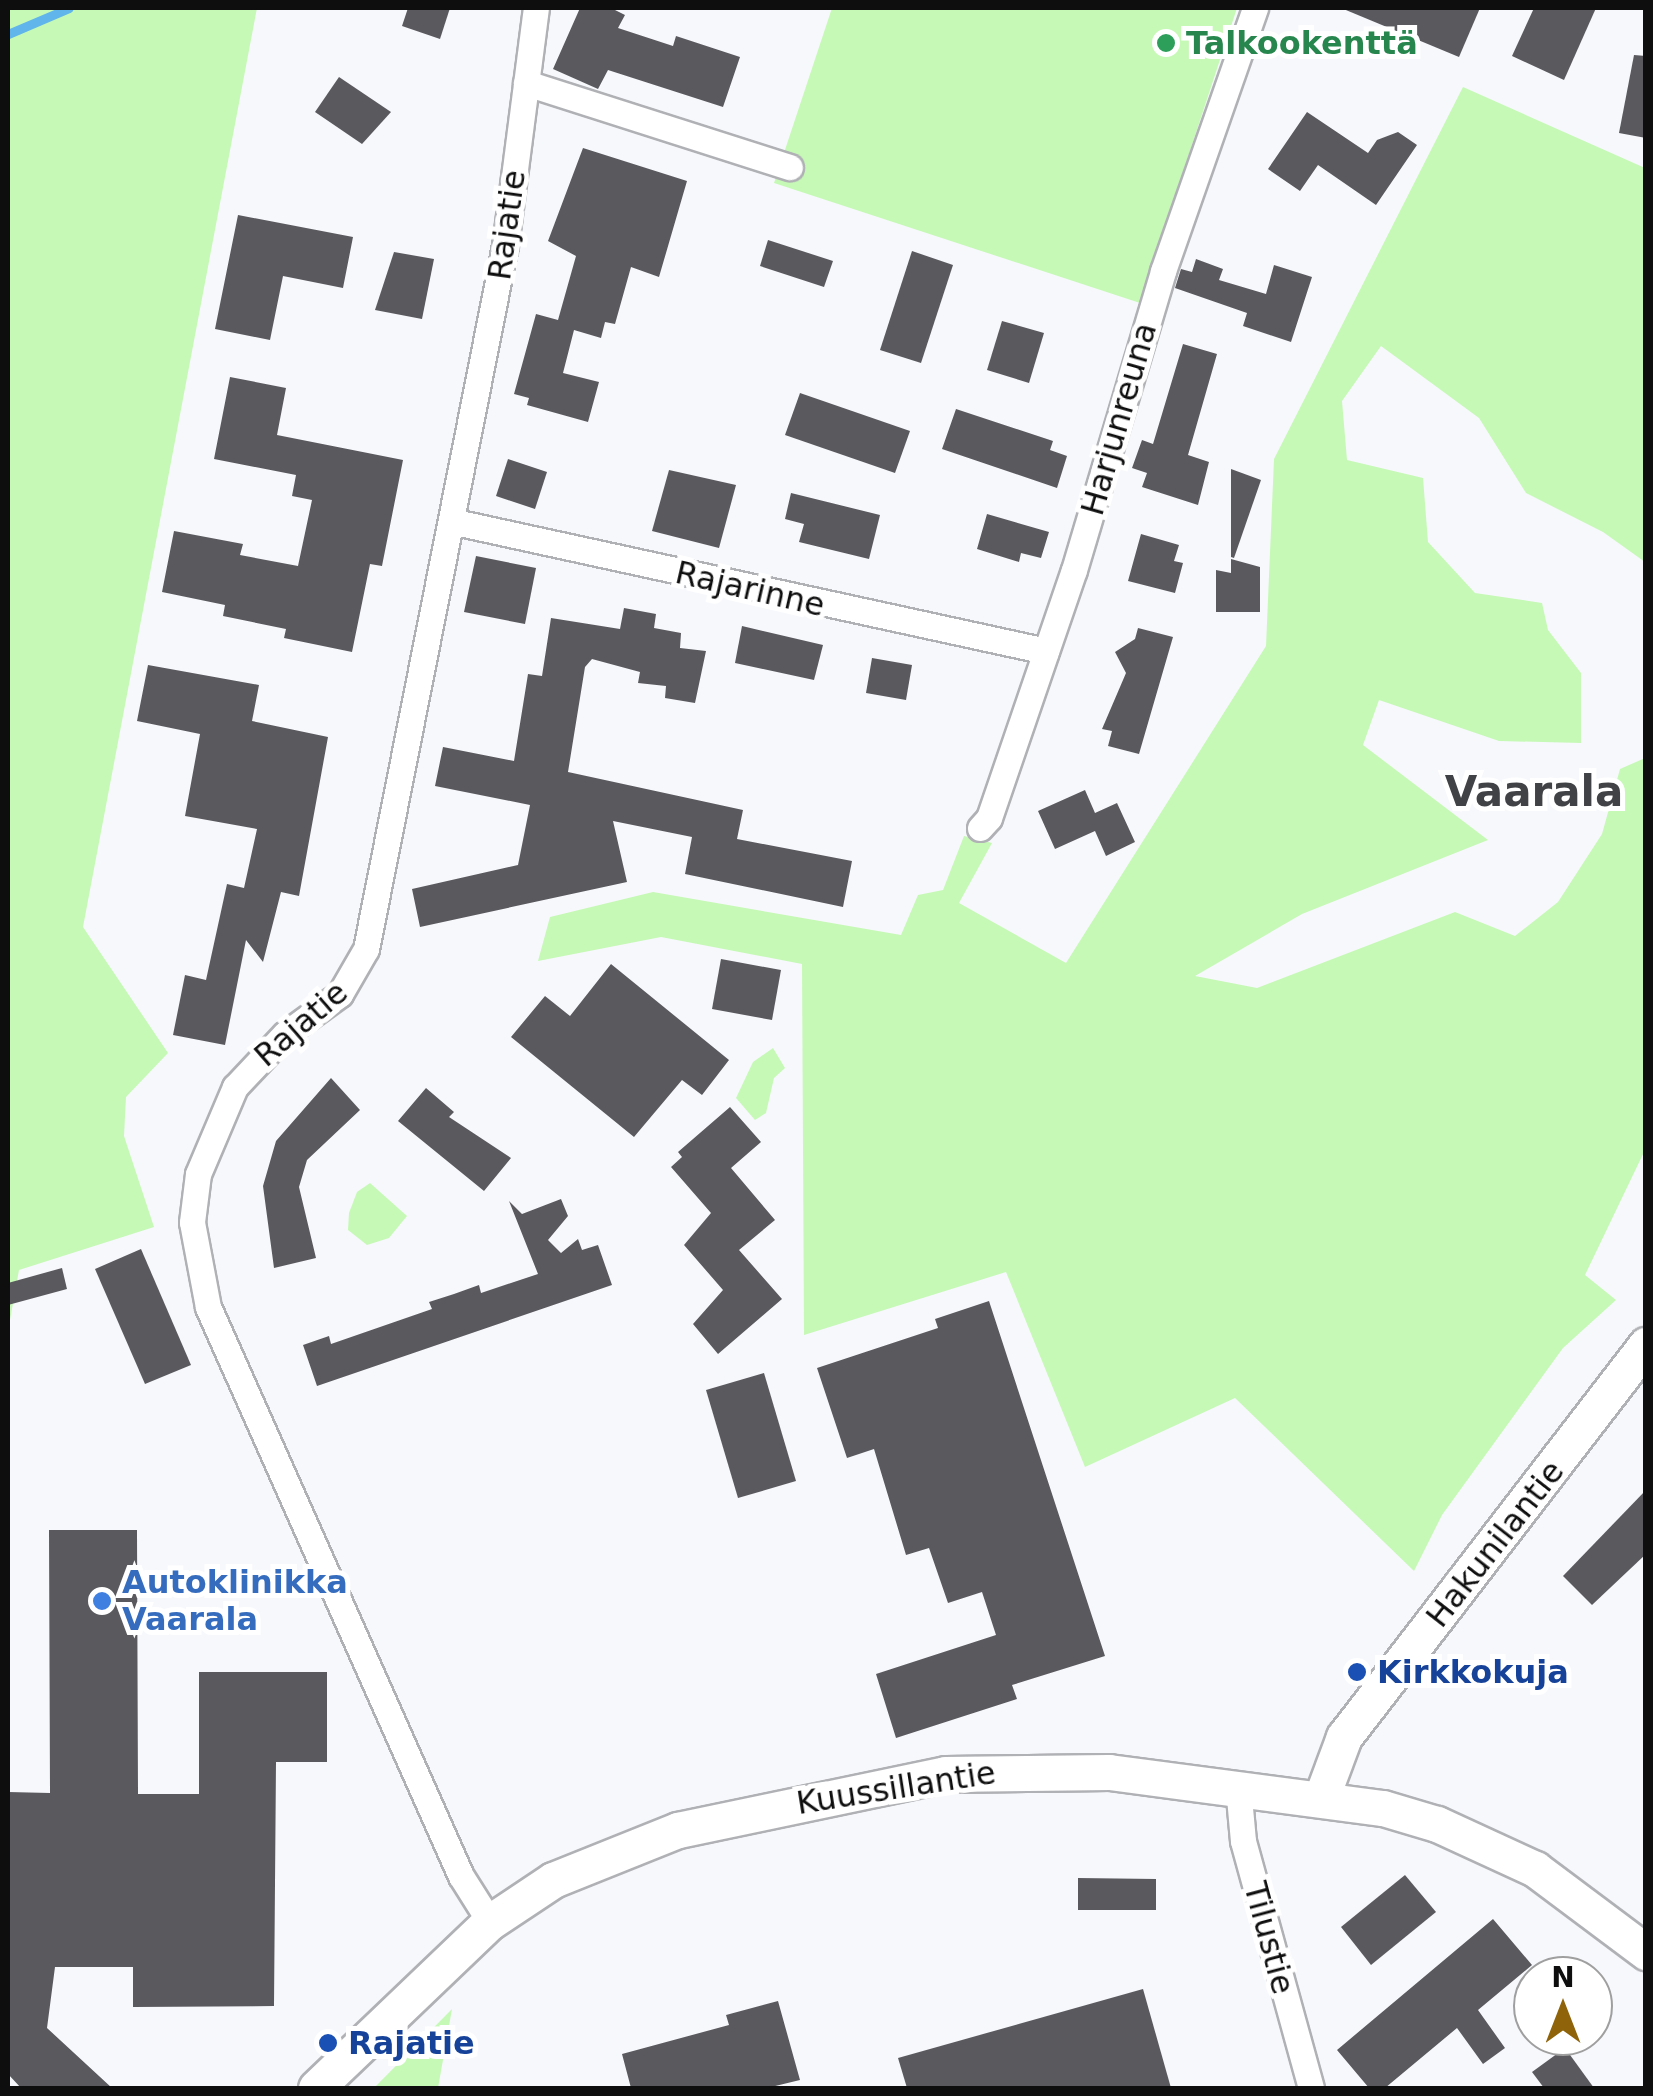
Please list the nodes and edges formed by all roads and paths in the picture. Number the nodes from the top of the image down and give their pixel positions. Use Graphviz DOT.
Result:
graph roads {
  1 [pos="536,8"];
  2 [pos="1254,8"];
  3 [pos="526,83"];
  4 [pos="790,167"];
  5 [pos="455,522"];
  6 [pos="1046,651"];
  7 [pos="980,828"];
  8 [pos="1646,1345"];
  9 [pos="1238,1786"];
  10 [pos="1322,1796"];
  11 [pos="490,1922"];
  12 [pos="1646,1952"];
  13 [pos="316,2088"];
  14 [pos="1311,2088"];
  1 -- 3 [label="street, Rajatie"];
  2 -- 6 [label="street, Harjunreuna"];
  3 -- 4 [label="street"];
  3 -- 5 [label="street, Rajatie"];
  5 -- 6 [label="street, Rajarinne"];
  5 -- 11 [label="street, Rajatie"];
  6 -- 7 [label="street, Harjunreuna"];
  8 -- 10 [label="main road, Hakunilantie"];
  9 -- 10 [label="main road, Kuussillantie"];
  9 -- 11 [label="main road, Kuussillantie"];
  9 -- 14 [label="street, Tilustie"];
  10 -- 12 [label="main road, Kuussillantie"];
  11 -- 13 [label="main road, Kuussillantie"];
}
